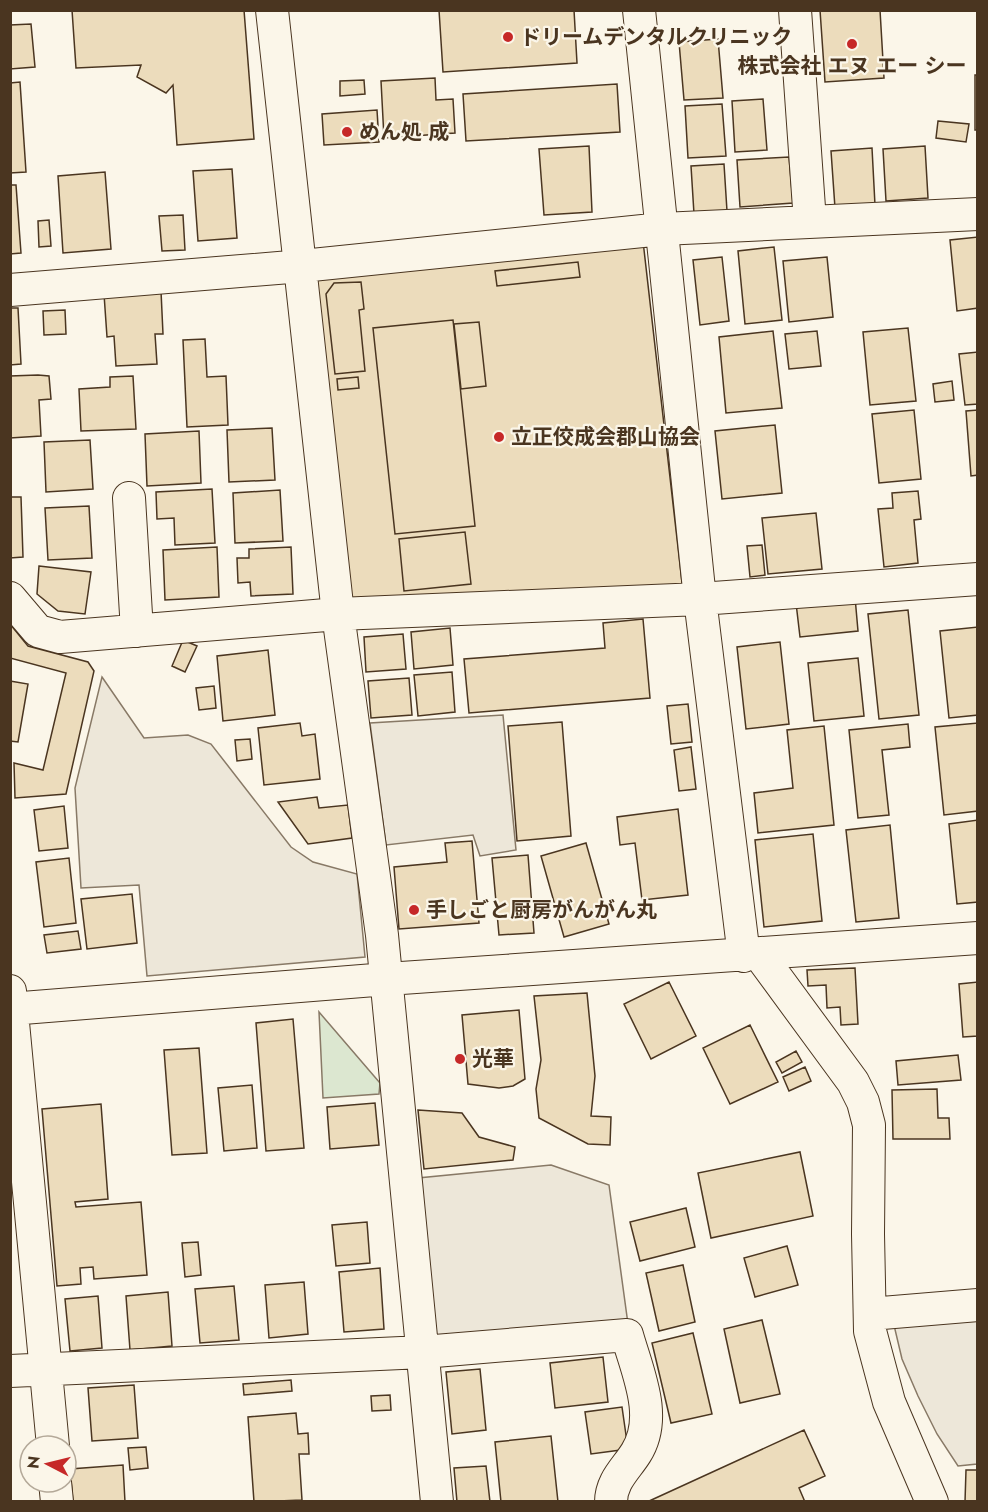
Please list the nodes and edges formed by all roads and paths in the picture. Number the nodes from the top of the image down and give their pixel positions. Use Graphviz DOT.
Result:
graph roads {
  1 [pos="272,10"];
  2 [pos="639,10"];
  3 [pos="795,10"];
  4 [pos="978,214"];
  5 [pos="810,222"];
  6 [pos="662,229"];
  7 [pos="302,266"];
  8 [pos="10,290"];
  9 [pos="129,498"];
  10 [pos="978,579"];
  11 [pos="10,598"];
  12 [pos="700,599"];
  13 [pos="338,614"];
  14 [pos="137,632"];
  15 [pos="978,938"];
  16 [pos="751,955"];
  17 [pos="387,979"];
  18 [pos="11,1003"];
  19 [pos="978,1305"];
  20 [pos="870,1314"];
  21 [pos="423,1352"];
  22 [pos="46,1367"];
  23 [pos="10,1371"];
  24 [pos="51,1434"];
  25 [pos="437,1502"];
  26 [pos="611,1502"];
  27 [pos="932,1502"];
  1 -- 7 [label="street"];
  2 -- 6 [label="street"];
  3 -- 5 [label="street"];
  4 -- 5 [label="street"];
  5 -- 6 [label="street"];
  6 -- 7 [label="street"];
  6 -- 12 [label="street"];
  7 -- 8 [label="street"];
  7 -- 13 [label="street"];
  9 -- 14 [label="street"];
  10 -- 12 [label="street"];
  11 -- 14 [label="street"];
  12 -- 13 [label="street"];
  12 -- 16 [label="street"];
  13 -- 14 [label="street"];
  13 -- 17 [label="street"];
  15 -- 16 [label="street"];
  16 -- 17 [label="street"];
  16 -- 20 [label="street"];
  17 -- 18 [label="street"];
  17 -- 21 [label="street"];
  18 -- 22 [label="street"];
  19 -- 20 [label="street"];
  20 -- 27 [label="street"];
  21 -- 22 [label="street"];
  21 -- 25 [label="street"];
  21 -- 26 [label="street"];
  22 -- 23 [label="street"];
  22 -- 24 [label="street"];
}
